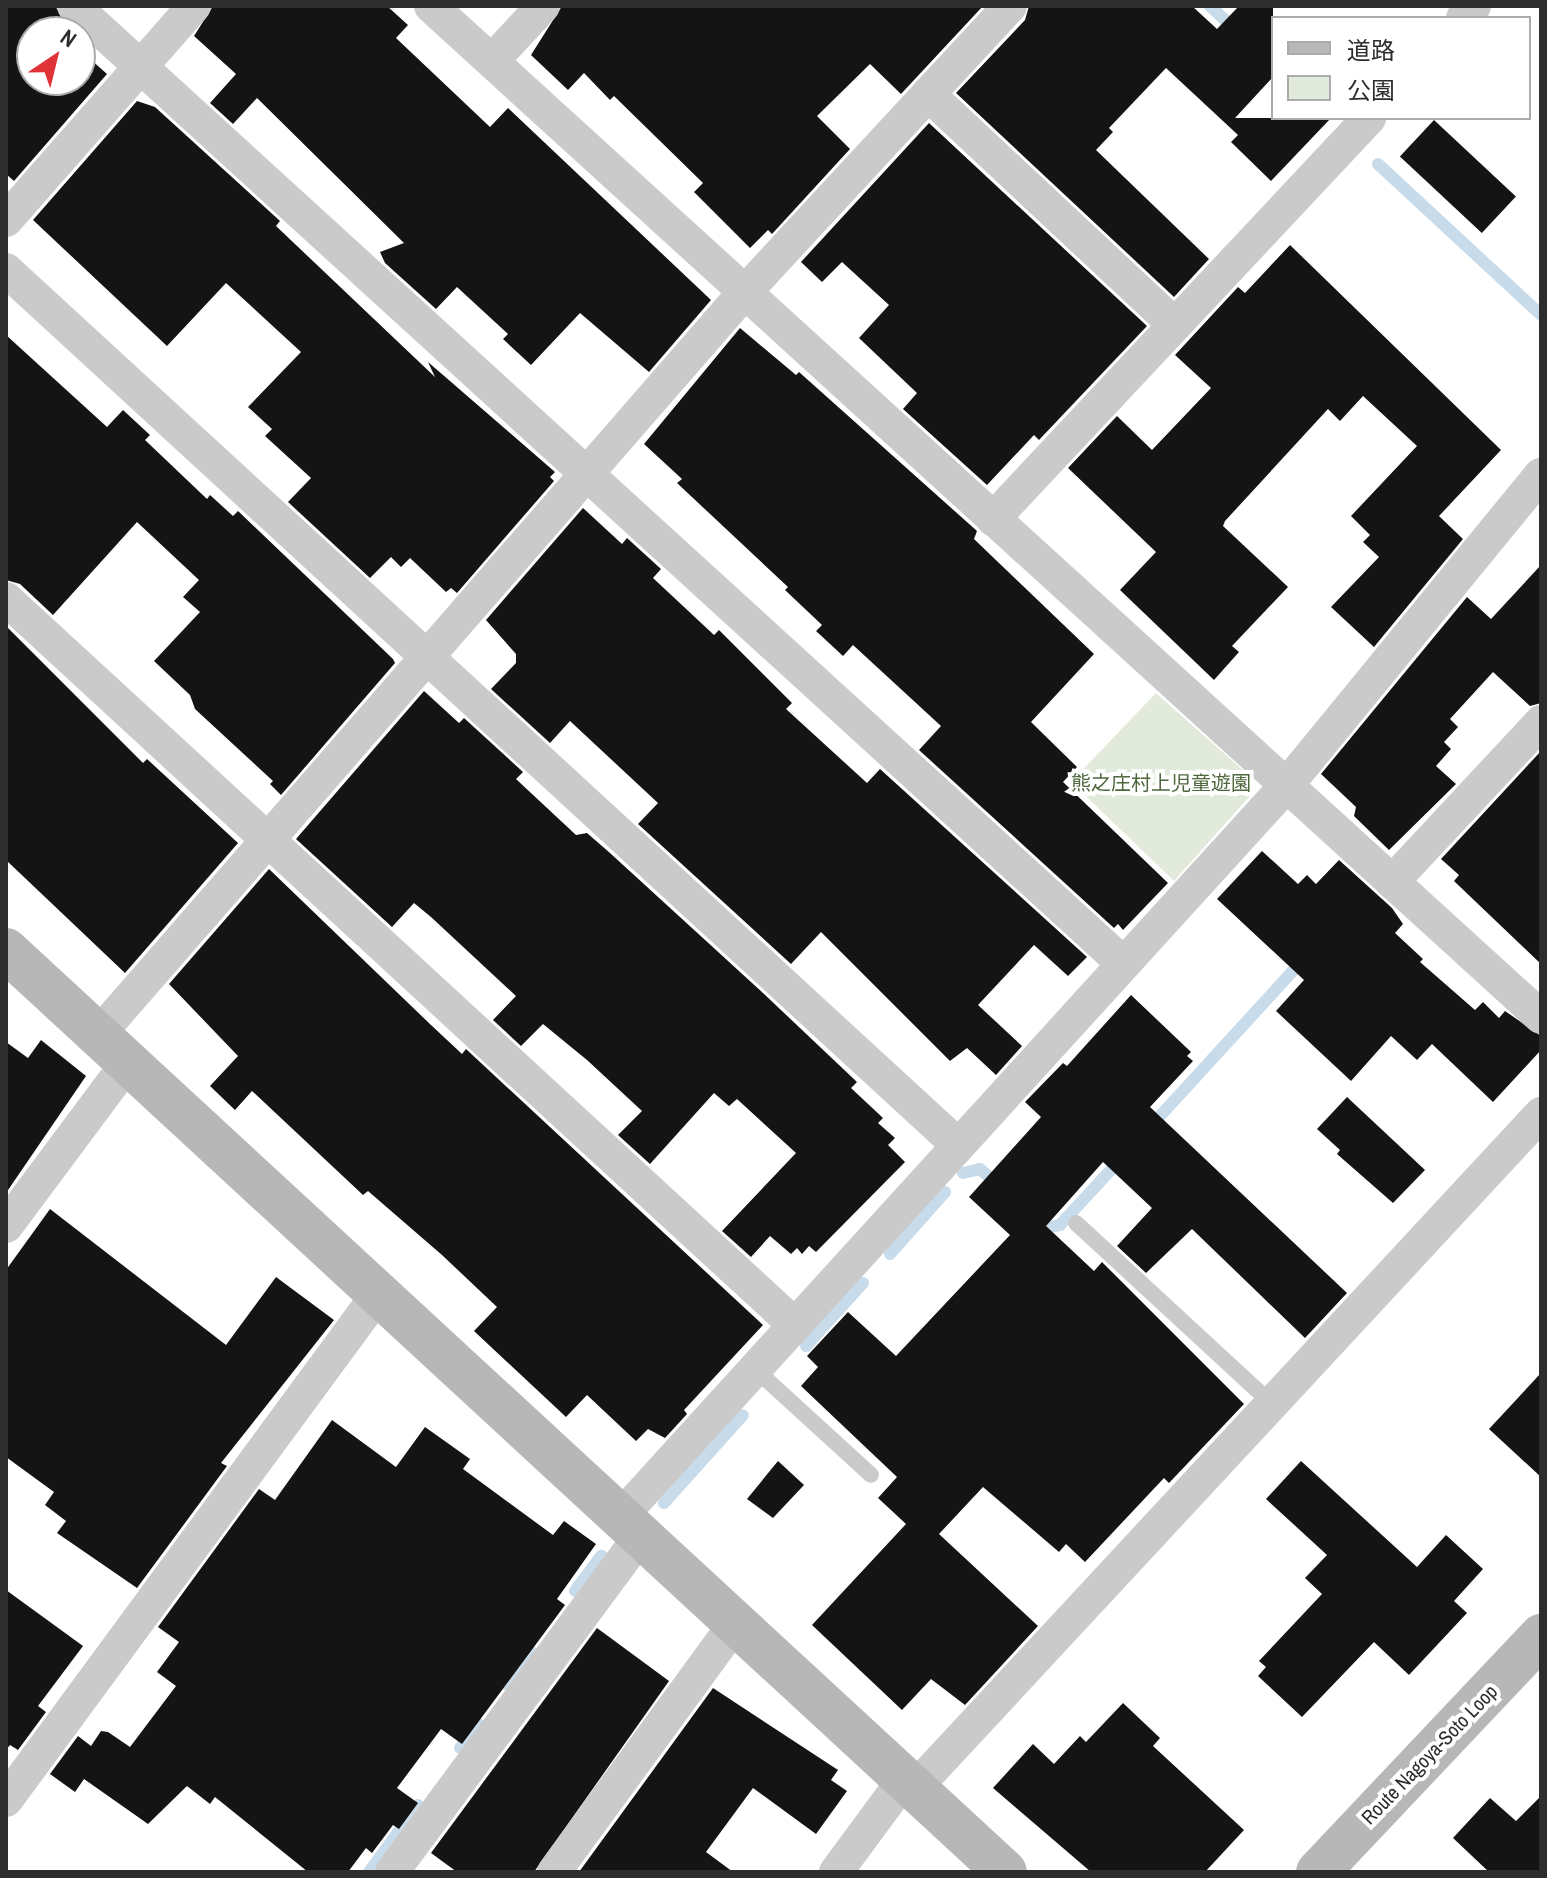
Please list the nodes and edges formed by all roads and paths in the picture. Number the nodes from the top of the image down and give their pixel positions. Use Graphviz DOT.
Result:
graph roads {
  1 [pos="74,6"];
  2 [pos="194,6"];
  3 [pos="431,6"];
  4 [pos="543,6"];
  5 [pos="1010,6"];
  6 [pos="492,61"];
  7 [pos="141,67"];
  8 [pos="928,94"];
  9 [pos="1367,120"];
  10 [pos="6,220"];
  11 [pos="6,270"];
  12 [pos="745,292"];
  13 [pos="1175,325"];
  14 [pos="586,474"];
  15 [pos="1541,475"];
  16 [pos="993,519"];
  17 [pos="6,599"];
  18 [pos="427,657"];
  19 [pos="1541,722"];
  20 [pos="1286,786"];
  21 [pos="268,840"];
  22 [pos="1392,882"];
  23 [pos="6,950"];
  24 [pos="1124,964"];
  25 [pos="1541,1017"];
  26 [pos="112,1050"];
  27 [pos="1541,1114"];
  28 [pos="958,1145"];
  29 [pos="1076,1223"];
  30 [pos="6,1226"];
  31 [pos="376,1297"];
  32 [pos="795,1325"];
  33 [pos="755,1369"];
  34 [pos="1272,1404"];
  35 [pos="871,1475"];
  36 [pos="630,1526"];
  37 [pos="735,1624"];
  38 [pos="1541,1636"];
  39 [pos="908,1786"];
  40 [pos="6,1800"];
  41 [pos="392,1872"];
  42 [pos="554,1872"];
  43 [pos="836,1872"];
  44 [pos="1005,1872"];
  45 [pos="1318,1872"];
  1 -- 7 [label="street"];
  2 -- 7 [label="street"];
  3 -- 6 [label="street"];
  4 -- 6 [label="street"];
  5 -- 8 [label="street"];
  6 -- 12 [label="street"];
  7 -- 10 [label="street"];
  7 -- 14 [label="street"];
  8 -- 12 [label="street"];
  8 -- 13 [label="street"];
  9 -- 13 [label="street"];
  11 -- 18 [label="street"];
  12 -- 14 [label="street"];
  12 -- 16 [label="street"];
  13 -- 16 [label="street"];
  14 -- 18 [label="street"];
  14 -- 24 [label="street"];
  15 -- 20 [label="street"];
  16 -- 20 [label="street"];
  17 -- 21 [label="street"];
  18 -- 21 [label="street"];
  18 -- 28 [label="street"];
  19 -- 22 [label="street"];
  20 -- 22 [label="street"];
  20 -- 24 [label="street"];
  21 -- 26 [label="street"];
  21 -- 32 [label="street"];
  22 -- 25 [label="street"];
  23 -- 26 [label="street"];
  24 -- 28 [label="street"];
  26 -- 30 [label="street"];
  26 -- 31 [label="street"];
  27 -- 34 [label="street"];
  28 -- 32 [label="street"];
  29 -- 34 [label="lane"];
  31 -- 36 [label="street"];
  31 -- 40 [label="street"];
  32 -- 33 [label="street"];
  33 -- 35 [label="lane"];
  33 -- 36 [label="street"];
  34 -- 39 [label="street"];
  36 -- 37 [label="street"];
  36 -- 41 [label="street"];
  37 -- 39 [label="street"];
  37 -- 42 [label="street"];
  38 -- 45 [label="street, Route Nagoya-Soto Loop"];
  39 -- 43 [label="street"];
  39 -- 44 [label="street"];
}
